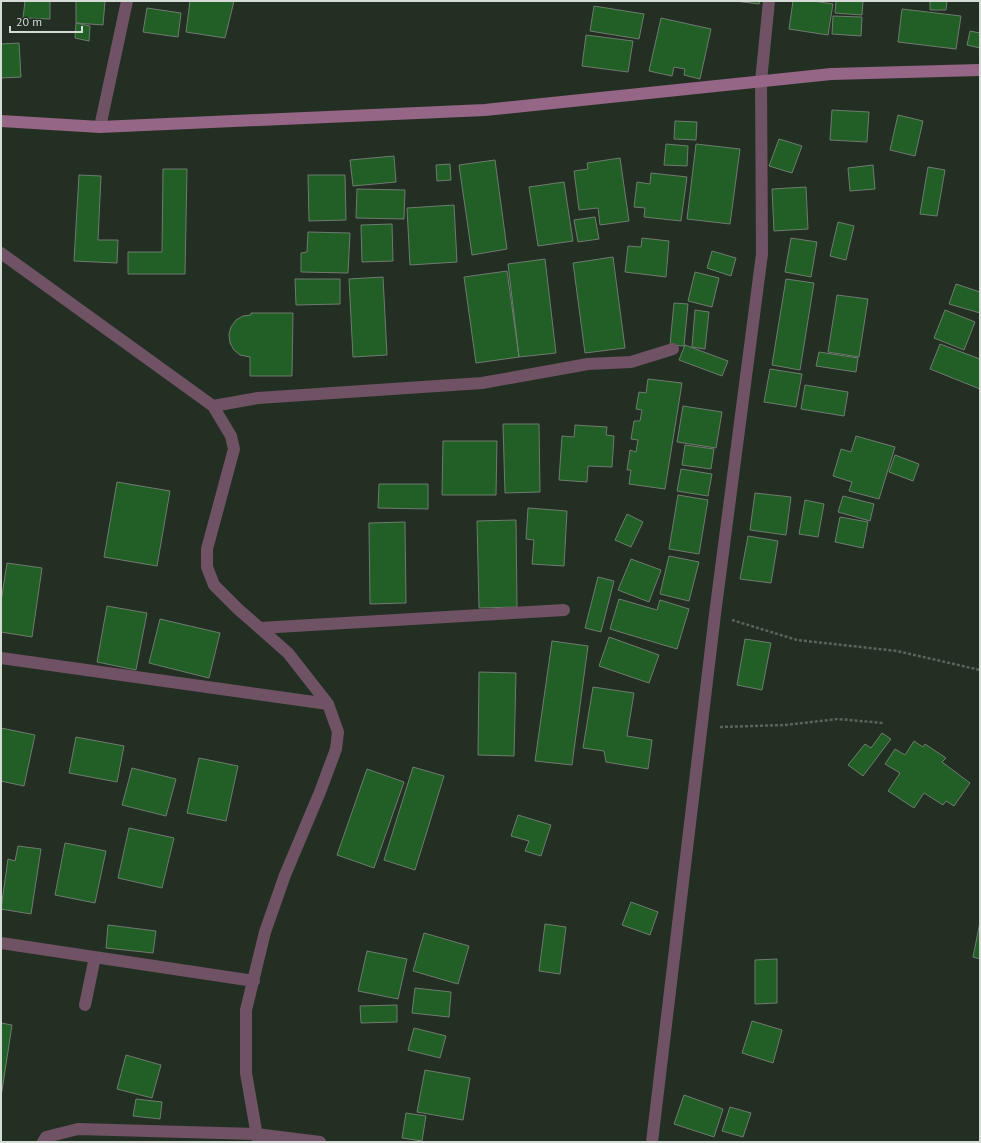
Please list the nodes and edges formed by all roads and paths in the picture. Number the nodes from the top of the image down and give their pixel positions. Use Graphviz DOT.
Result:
graph roads {
  1 [pos="127,1"];
  2 [pos="769,1"];
  3 [pos="980,70"];
  4 [pos="762,81"];
  5 [pos="1,121"];
  6 [pos="100,127"];
  7 [pos="1,253"];
  8 [pos="673,350"];
  9 [pos="213,406"];
  10 [pos="564,610"];
  11 [pos="715,614"];
  12 [pos="260,628"];
  13 [pos="1,658"];
  14 [pos="980,670"];
  15 [pos="328,704"];
  16 [pos="883,723"];
  17 [pos="702,727"];
  18 [pos="1,943"];
  19 [pos="95,957"];
  20 [pos="254,981"];
  21 [pos="85,1005"];
  22 [pos="257,1138"];
  23 [pos="43,1142"];
  24 [pos="320,1142"];
  25 [pos="652,1142"];
  1 -- 6 [label="street"];
  2 -- 4 [label="street"];
  3 -- 4 [label="street"];
  4 -- 6 [label="street"];
  4 -- 11 [label="street"];
  5 -- 6 [label="street"];
  7 -- 9 [label="street"];
  8 -- 9 [label="street"];
  9 -- 12 [label="street"];
  10 -- 12 [label="street"];
  11 -- 14 [label="path"];
  11 -- 17 [label="street"];
  12 -- 15 [label="street"];
  13 -- 15 [label="street"];
  15 -- 20 [label="street"];
  16 -- 17 [label="path"];
  17 -- 25 [label="street"];
  18 -- 19 [label="street"];
  19 -- 20 [label="street"];
  19 -- 21 [label="street"];
  20 -- 22 [label="street"];
  22 -- 23 [label="street"];
  22 -- 24 [label="street"];
}
